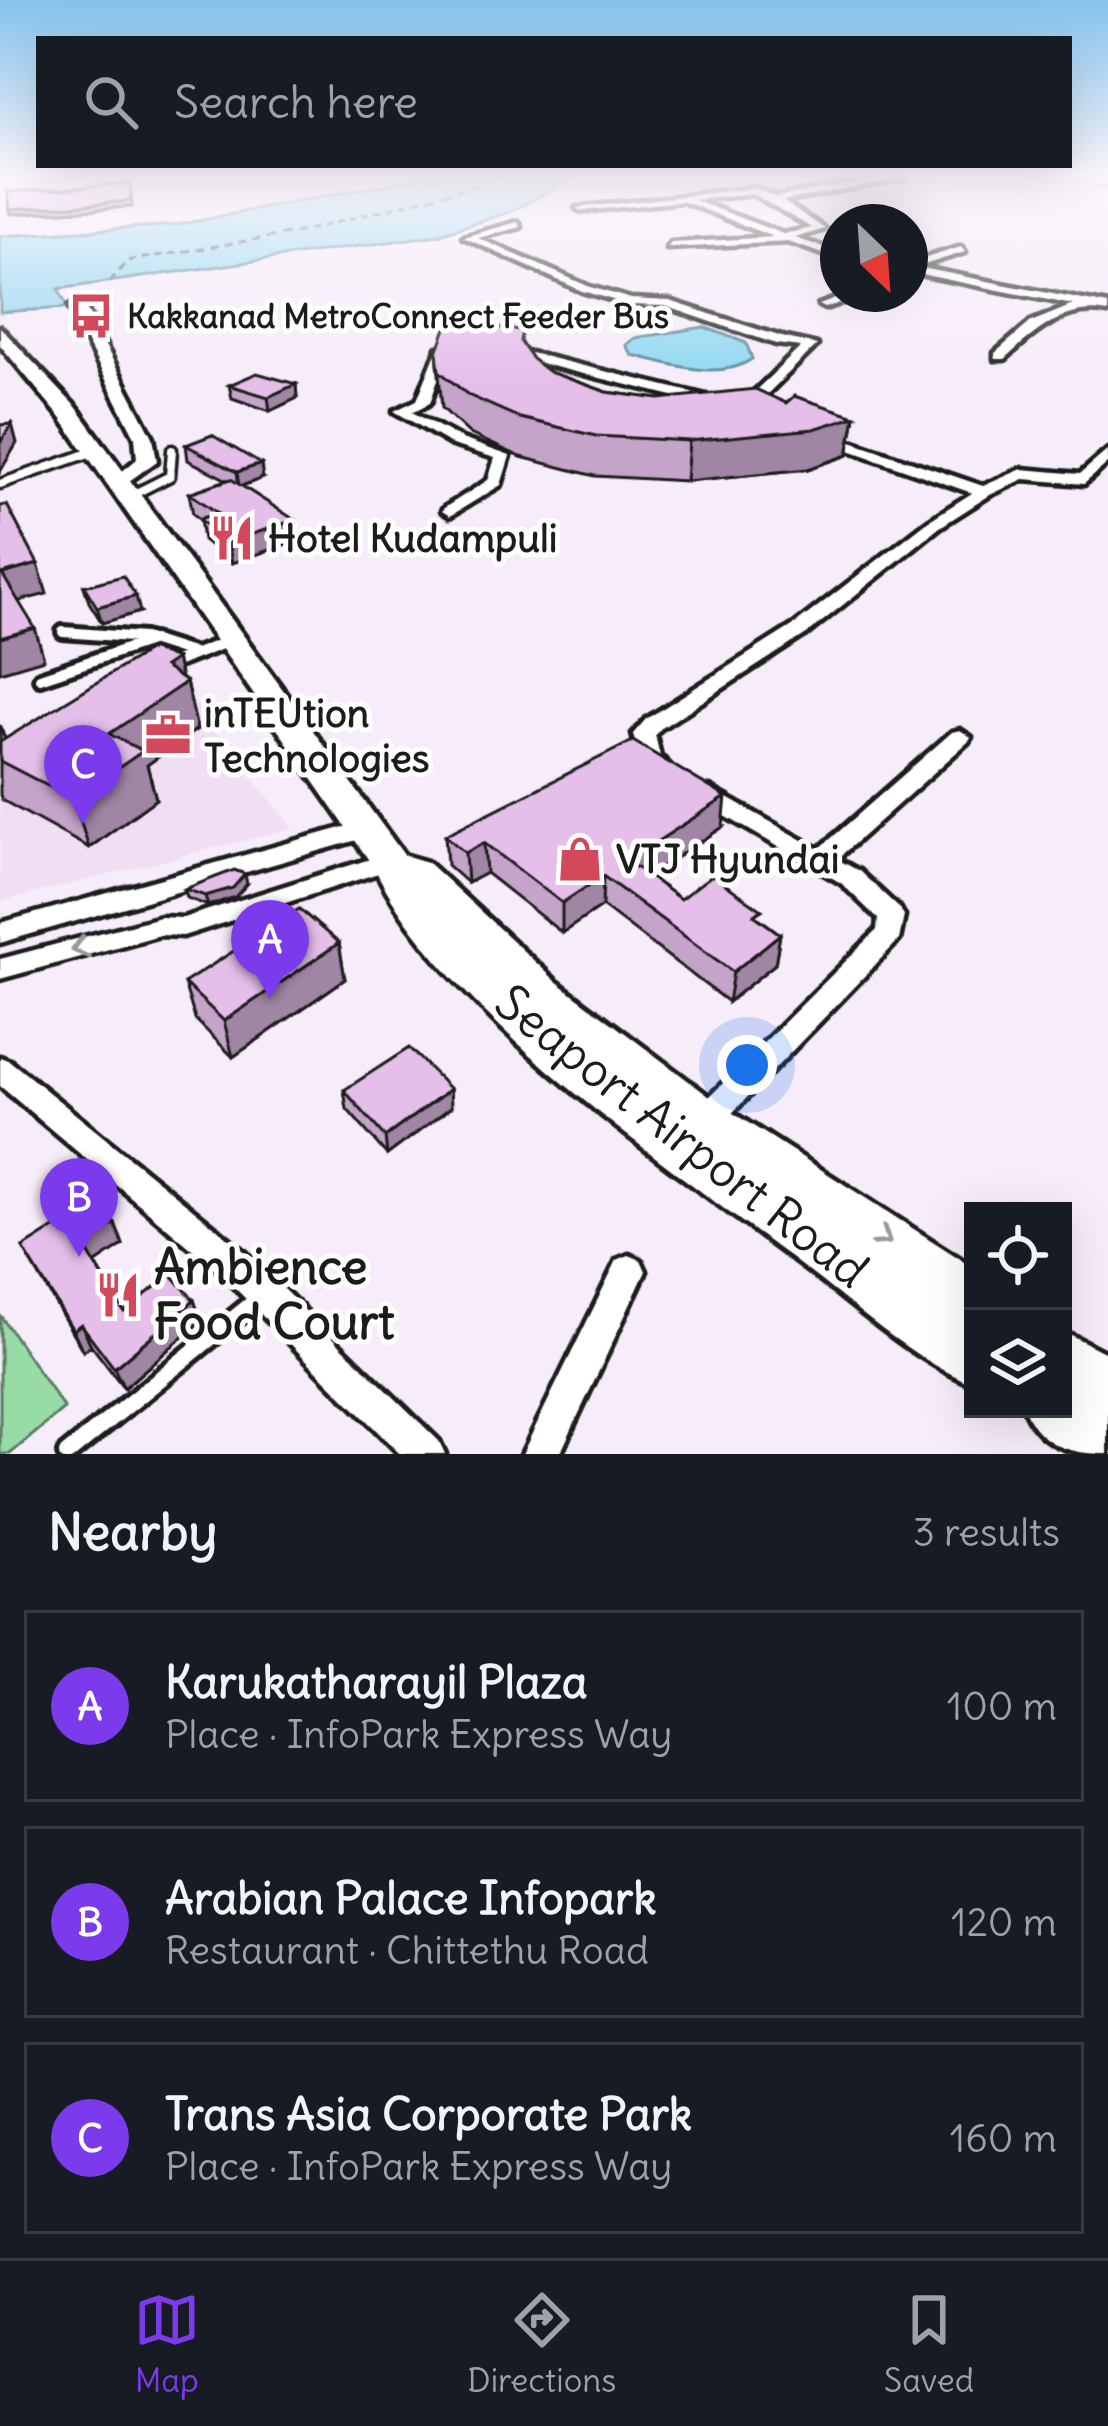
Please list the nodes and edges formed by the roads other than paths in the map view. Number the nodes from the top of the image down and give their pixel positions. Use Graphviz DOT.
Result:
graph roads {
  1 [pos="485,245"];
  2 [pos="687,245"];
  3 [pos="671,246"];
  4 [pos="961,250"];
  5 [pos="928,262"];
  6 [pos="928,274"];
  7 [pos="1088,304"];
  8 [pos="77,308"];
  9 [pos="1108,309"];
  10 [pos="0,333"];
  11 [pos="1000,356"];
  12 [pos="744,409"];
  13 [pos="766,416"];
  14 [pos="809,431"];
  15 [pos="172,450"];
  16 [pos="95,451"];
  17 [pos="1108,454"];
  18 [pos="0,484"];
  19 [pos="123,490"];
  20 [pos="984,491"];
  21 [pos="450,511"];
  22 [pos="63,632"];
  23 [pos="156,639"];
  24 [pos="229,640"];
  25 [pos="191,653"];
  26 [pos="152,676"];
  27 [pos="40,678"];
  28 [pos="960,737"];
  29 [pos="822,860"];
  30 [pos="387,863"];
  31 [pos="245,878"];
  32 [pos="149,893"];
  33 [pos="269,896"];
  34 [pos="160,926"];
  35 [pos="0,933"];
  36 [pos="0,969"];
  37 [pos="0,1069"];
  38 [pos="693,1134"];
  39 [pos="629,1271"];
  40 [pos="964,1293"];
  41 [pos="265,1294"];
  42 [pos="964,1351"];
  43 [pos="1072,1364"];
  44 [pos="1108,1386"];
  45 [pos="1066,1418"];
  46 [pos="1108,1444"];
  47 [pos="67,1454"];
  48 [pos="426,1454"];
  49 [pos="541,1454"];
  1 -- 12 [label="street"];
  2 -- 3 [label="street"];
  4 -- 5 [label="street"];
  6 -- 7 [label="street"];
  7 -- 9 [label="street"];
  7 -- 11 [label="street"];
  8 -- 19 [label="street"];
  10 -- 16 [label="main road, Seaport Airport Road"];
  12 -- 13 [label="street"];
  12 -- 21 [label="street"];
  14 -- 20 [label="street"];
  15 -- 19 [label="lane"];
  16 -- 18 [label="lane"];
  16 -- 19 [label="main road, Seaport Airport Road"];
  17 -- 20 [label="street"];
  19 -- 24 [label="main road, Seaport Airport Road"];
  20 -- 29 [label="street"];
  22 -- 23 [label="lane"];
  23 -- 25 [label="lane"];
  23 -- 27 [label="lane"];
  24 -- 25 [label="lane"];
  24 -- 30 [label="main road, Seaport Airport Road"];
  25 -- 26 [label="lane"];
  28 -- 29 [label="street"];
  29 -- 38 [label="street"];
  30 -- 31 [label="street"];
  30 -- 33 [label="street"];
  30 -- 38 [label="main road, Seaport Airport Road"];
  31 -- 32 [label="street"];
  31 -- 33 [label="street"];
  32 -- 34 [label="street"];
  32 -- 35 [label="street"];
  33 -- 34 [label="street"];
  34 -- 36 [label="street, one-way"];
  37 -- 41 [label="street"];
  38 -- 40 [label="main road, one-way"];
  38 -- 42 [label="main road, Seaport Airport Road"];
  39 -- 49 [label="street"];
  41 -- 47 [label="lane"];
  41 -- 48 [label="street"];
  43 -- 44 [label="main road"];
  45 -- 46 [label="main road"];
}
